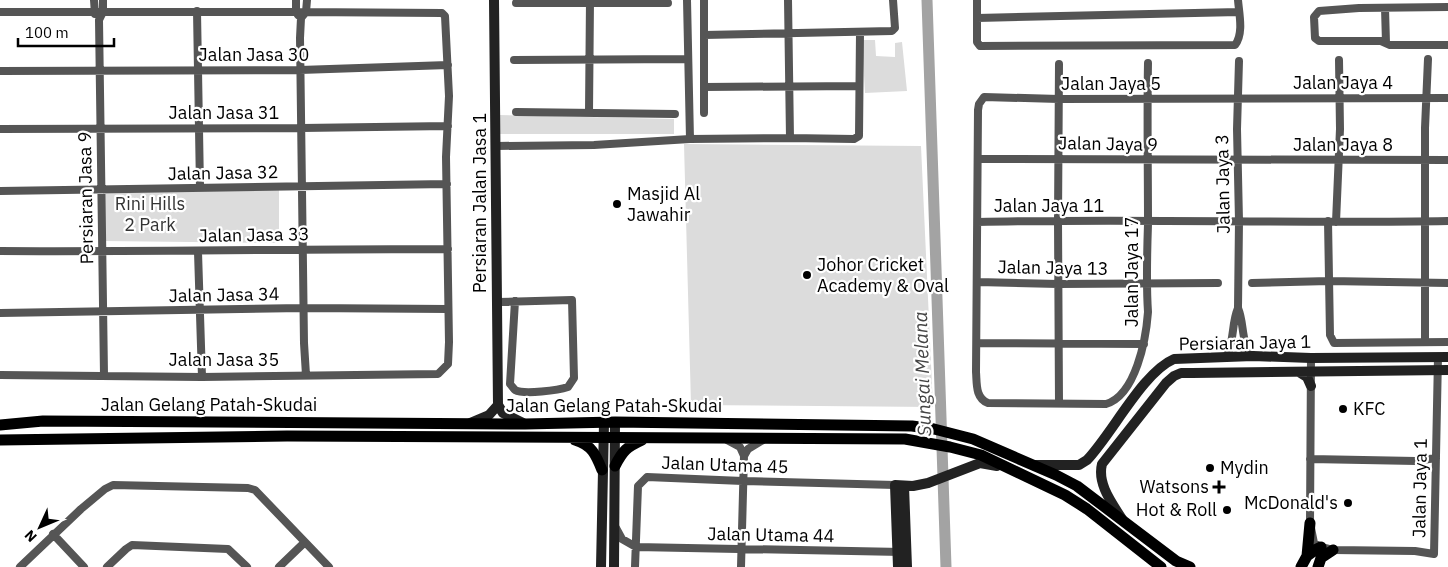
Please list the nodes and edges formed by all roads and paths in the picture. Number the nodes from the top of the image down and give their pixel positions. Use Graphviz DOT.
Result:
graph roads {
  1 [pos="94,0"];
  2 [pos="103,0"];
  3 [pos="296,0"];
  4 [pos="307,0"];
  5 [pos="494,0"];
  6 [pos="688,0"];
  7 [pos="704,0"];
  8 [pos="788,0"];
  9 [pos="893,0"];
  10 [pos="977,0"];
  11 [pos="1238,0"];
  12 [pos="590,1"];
  13 [pos="516,3"];
  14 [pos="668,3"];
  15 [pos="1359,4"];
  16 [pos="1448,7"];
  17 [pos="1385,8"];
  18 [pos="197,11"];
  19 [pos="0,12"];
  20 [pos="94,12"];
  21 [pos="103,12"];
  22 [pos="1238,12"];
  23 [pos="301,14"];
  24 [pos="977,18"];
  25 [pos="99,20"];
  26 [pos="860,32"];
  27 [pos="788,33"];
  28 [pos="704,35"];
  29 [pos="1386,43"];
  30 [pos="1448,45"];
  31 [pos="688,58"];
  32 [pos="590,59"];
  33 [pos="1428,59"];
  34 [pos="514,60"];
  35 [pos="1239,60"];
  36 [pos="1339,60"];
  37 [pos="1148,63"];
  38 [pos="1059,64"];
  39 [pos="448,65"];
  40 [pos="100,70"];
  41 [pos="198,70"];
  42 [pos="300,70"];
  43 [pos="0,71"];
  44 [pos="789,86"];
  45 [pos="859,86"];
  46 [pos="704,87"];
  47 [pos="1238,98"];
  48 [pos="1339,98"];
  49 [pos="1426,98"];
  50 [pos="1448,98"];
  51 [pos="1059,99"];
  52 [pos="1147,99"];
  53 [pos="516,112"];
  54 [pos="590,112"];
  55 [pos="704,113"];
  56 [pos="675,114"];
  57 [pos="448,126"];
  58 [pos="200,127"];
  59 [pos="302,128"];
  60 [pos="0,129"];
  61 [pos="100,129"];
  62 [pos="790,138"];
  63 [pos="690,139"];
  64 [pos="496,146"];
  65 [pos="1058,158"];
  66 [pos="978,159"];
  67 [pos="1339,159"];
  68 [pos="1146,160"];
  69 [pos="1238,160"];
  70 [pos="1425,160"];
  71 [pos="1448,160"];
  72 [pos="447,184"];
  73 [pos="302,186"];
  74 [pos="200,188"];
  75 [pos="101,190"];
  76 [pos="0,191"];
  77 [pos="1058,220"];
  78 [pos="1240,221"];
  79 [pos="1332,221"];
  80 [pos="1425,221"];
  81 [pos="1448,221"];
  82 [pos="978,222"];
  83 [pos="1148,222"];
  84 [pos="303,249"];
  85 [pos="448,249"];
  86 [pos="0,251"];
  87 [pos="102,251"];
  88 [pos="198,252"];
  89 [pos="1329,281"];
  90 [pos="978,282"];
  91 [pos="1218,282"];
  92 [pos="1147,283"];
  93 [pos="1426,283"];
  94 [pos="1448,283"];
  95 [pos="1058,284"];
  96 [pos="1252,284"];
  97 [pos="515,301"];
  98 [pos="497,302"];
  99 [pos="303,308"];
  100 [pos="1238,308"];
  101 [pos="448,309"];
  102 [pos="201,310"];
  103 [pos="102,312"];
  104 [pos="0,313"];
  105 [pos="1426,342"];
  106 [pos="1448,342"];
  107 [pos="978,343"];
  108 [pos="1144,344"];
  109 [pos="1058,345"];
  110 [pos="1226,356"];
  111 [pos="1253,356"];
  112 [pos="1443,357"];
  113 [pos="1311,358"];
  114 [pos="1443,370"];
  115 [pos="1311,371"];
  116 [pos="1295,372"];
  117 [pos="0,374"];
  118 [pos="104,375"];
  119 [pos="306,375"];
  120 [pos="202,377"];
  121 [pos="1311,386"];
  122 [pos="1136,396"];
  123 [pos="1059,403"];
  124 [pos="498,405"];
  125 [pos="1145,407"];
  126 [pos="99,422"];
  127 [pos="469,423"];
  128 [pos="610,423"];
  129 [pos="525,424"];
  130 [pos="0,425"];
  131 [pos="566,437"];
  132 [pos="603,438"];
  133 [pos="615,438"];
  134 [pos="646,438"];
  135 [pos="721,438"];
  136 [pos="766,438"];
  137 [pos="0,440"];
  138 [pos="100,440"];
  139 [pos="744,456"];
  140 [pos="1310,459"];
  141 [pos="1436,463"];
  142 [pos="1032,465"];
  143 [pos="615,466"];
  144 [pos="602,470"];
  145 [pos="1013,470"];
  146 [pos="743,481"];
  147 [pos="900,485"];
  148 [pos="1122,519"];
  149 [pos="614,522"];
  150 [pos="1310,523"];
  151 [pos="53,534"];
  152 [pos="306,542"];
  153 [pos="636,547"];
  154 [pos="1321,547"];
  155 [pos="741,549"];
  156 [pos="1333,550"];
  157 [pos="902,552"];
  158 [pos="1307,556"];
  159 [pos="20,567"];
  160 [pos="84,567"];
  161 [pos="107,567"];
  162 [pos="247,567"];
  163 [pos="279,567"];
  164 [pos="329,567"];
  165 [pos="600,567"];
  166 [pos="614,567"];
  167 [pos="635,567"];
  168 [pos="741,567"];
  169 [pos="898,567"];
  170 [pos="907,567"];
  171 [pos="1160,567"];
  172 [pos="1190,567"];
  173 [pos="1301,567"];
  174 [pos="1318,567"];
  1 -- 20 [label="street"];
  2 -- 21 [label="street, Persiaran Jasa 9"];
  3 -- 23 [label="street"];
  4 -- 23 [label="street"];
  5 -- 64 [label="street, Persiaran Jalan Jasa 1"];
  6 -- 31 [label="street"];
  7 -- 28 [label="street"];
  8 -- 27 [label="street"];
  9 -- 26 [label="street"];
  10 -- 24 [label="street"];
  11 -- 22 [label="street"];
  12 -- 13 [label="street"];
  12 -- 14 [label="street"];
  12 -- 32 [label="street"];
  15 -- 17 [label="street"];
  15 -- 29 [label="street"];
  16 -- 17 [label="street"];
  17 -- 29 [label="street"];
  18 -- 21 [label="street"];
  18 -- 23 [label="street"];
  18 -- 41 [label="street"];
  19 -- 20 [label="street"];
  20 -- 21 [label="street"];
  20 -- 25 [label="street"];
  21 -- 25 [label="street, Persiaran Jasa 9"];
  22 -- 24 [label="street"];
  22 -- 24 [label="street"];
  23 -- 39 [label="street"];
  23 -- 42 [label="street"];
  25 -- 40 [label="street, Persiaran Jasa 9"];
  26 -- 27 [label="street"];
  26 -- 45 [label="street"];
  27 -- 28 [label="street"];
  27 -- 44 [label="street"];
  28 -- 46 [label="street"];
  29 -- 30 [label="street"];
  31 -- 32 [label="street"];
  31 -- 63 [label="street"];
  32 -- 34 [label="street"];
  32 -- 54 [label="street"];
  33 -- 49 [label="street"];
  35 -- 47 [label="street, Jalan Jaya 3"];
  36 -- 48 [label="street"];
  37 -- 52 [label="street, Jalan Jaya 17"];
  38 -- 51 [label="street"];
  39 -- 42 [label="street, Jalan Jasa 30"];
  39 -- 57 [label="street"];
  40 -- 41 [label="street, Jalan Jasa 30"];
  40 -- 43 [label="street, Jalan Jasa 30"];
  40 -- 61 [label="street, Persiaran Jasa 9"];
  41 -- 42 [label="street, Jalan Jasa 30"];
  41 -- 58 [label="street"];
  42 -- 59 [label="street"];
  44 -- 45 [label="street"];
  44 -- 46 [label="street"];
  44 -- 62 [label="street"];
  45 -- 62 [label="street"];
  46 -- 55 [label="street"];
  47 -- 48 [label="street, Jalan Jaya 4"];
  47 -- 52 [label="street, Jalan Jaya 5"];
  47 -- 69 [label="street, Jalan Jaya 3"];
  48 -- 49 [label="street, Jalan Jaya 4"];
  48 -- 67 [label="street"];
  49 -- 50 [label="street, Jalan Jaya 4"];
  49 -- 70 [label="street"];
  51 -- 52 [label="street, Jalan Jaya 5"];
  51 -- 65 [label="street"];
  51 -- 66 [label="street, Jalan Jaya 5"];
  52 -- 68 [label="street, Jalan Jaya 17"];
  53 -- 54 [label="street"];
  54 -- 56 [label="street"];
  57 -- 59 [label="street, Jalan Jasa 31"];
  57 -- 72 [label="street"];
  58 -- 59 [label="street, Jalan Jasa 31"];
  58 -- 61 [label="street, Jalan Jasa 31"];
  58 -- 74 [label="street"];
  59 -- 73 [label="street"];
  60 -- 61 [label="street, Jalan Jasa 31"];
  61 -- 75 [label="street, Persiaran Jasa 9"];
  62 -- 63 [label="street"];
  63 -- 64 [label="street"];
  64 -- 98 [label="street, Persiaran Jalan Jasa 1"];
  65 -- 66 [label="street, Jalan Jaya 9"];
  65 -- 68 [label="street, Jalan Jaya 9"];
  65 -- 77 [label="street"];
  66 -- 82 [label="street"];
  67 -- 69 [label="street, Jalan Jaya 8"];
  67 -- 70 [label="street, Jalan Jaya 8"];
  67 -- 79 [label="street"];
  68 -- 69 [label="street, Jalan Jaya 9"];
  68 -- 83 [label="street, Jalan Jaya 17"];
  69 -- 78 [label="street, Jalan Jaya 3"];
  70 -- 71 [label="street, Jalan Jaya 8"];
  70 -- 80 [label="street"];
  72 -- 73 [label="street, Jalan Jasa 32"];
  72 -- 85 [label="street"];
  73 -- 74 [label="street, Jalan Jasa 32"];
  73 -- 84 [label="street"];
  74 -- 75 [label="street, Jalan Jasa 32"];
  75 -- 76 [label="street, Jalan Jasa 32"];
  75 -- 87 [label="street, Persiaran Jasa 9"];
  77 -- 82 [label="street, Jalan Jaya 11"];
  77 -- 83 [label="street, Jalan Jaya 11"];
  77 -- 95 [label="street"];
  78 -- 79 [label="street, Jalan Jaya 11"];
  78 -- 83 [label="street, Jalan Jaya 11"];
  78 -- 100 [label="street, Jalan Jaya 3"];
  79 -- 80 [label="street, Jalan Jaya 11"];
  79 -- 89 [label="street"];
  80 -- 81 [label="street, Jalan Jaya 11"];
  80 -- 93 [label="street"];
  82 -- 90 [label="street"];
  83 -- 92 [label="street, Jalan Jaya 17"];
  84 -- 85 [label="street, Jalan Jasa 33"];
  84 -- 88 [label="street, Jalan Jasa 33"];
  84 -- 99 [label="street"];
  85 -- 101 [label="street"];
  86 -- 87 [label="street, Jalan Jasa 33"];
  87 -- 88 [label="street, Jalan Jasa 33"];
  87 -- 103 [label="street, Persiaran Jasa 9"];
  88 -- 102 [label="street"];
  89 -- 93 [label="street"];
  89 -- 96 [label="street"];
  89 -- 105 [label="street"];
  90 -- 95 [label="street, Jalan Jaya 13"];
  90 -- 107 [label="street"];
  91 -- 92 [label="street, Jalan Jaya 13"];
  92 -- 95 [label="street, Jalan Jaya 13"];
  92 -- 108 [label="street, Jalan Jaya 17"];
  93 -- 94 [label="street"];
  93 -- 105 [label="street"];
  95 -- 109 [label="street"];
  97 -- 97 [label="street"];
  97 -- 98 [label="street"];
  98 -- 124 [label="street, Persiaran Jalan Jasa 1"];
  99 -- 101 [label="street, Jalan Jasa 34"];
  99 -- 102 [label="street, Jalan Jasa 34"];
  99 -- 119 [label="street"];
  100 -- 110 [label="street"];
  100 -- 111 [label="street"];
  101 -- 119 [label="street, Jalan Jasa 35"];
  102 -- 103 [label="street, Jalan Jasa 34"];
  102 -- 120 [label="street"];
  103 -- 104 [label="street, Jalan Jasa 34"];
  103 -- 118 [label="street, Persiaran Jasa 9"];
  105 -- 106 [label="street"];
  107 -- 109 [label="street"];
  107 -- 123 [label="street, Jalan Jaya 17"];
  108 -- 109 [label="street"];
  108 -- 123 [label="street, Jalan Jaya 17"];
  109 -- 123 [label="street"];
  110 -- 111 [label="street, Persiaran Jaya 1"];
  110 -- 122 [label="street, Persiaran Jaya 1"];
  111 -- 113 [label="street, Persiaran Jaya 1"];
  112 -- 113 [label="street, Persiaran Jaya 1"];
  112 -- 114 [label="street, Jalan Jaya 1"];
  113 -- 115 [label="street"];
  114 -- 115 [label="street, Persiaran Jaya 1"];
  114 -- 141 [label="street, Jalan Jaya 1"];
  115 -- 116 [label="street, Persiaran Jaya 1"];
  115 -- 121 [label="street"];
  116 -- 121 [label="street"];
  116 -- 125 [label="street, Persiaran Jaya 1"];
  117 -- 118 [label="street, Jalan Jasa 35"];
  118 -- 120 [label="street, Jalan Jasa 35"];
  119 -- 120 [label="street, Jalan Jasa 35"];
  121 -- 140 [label="street"];
  122 -- 125 [label="street"];
  122 -- 142 [label="street, Persiaran Jaya 1"];
  124 -- 127 [label="street"];
  124 -- 129 [label="street"];
  125 -- 148 [label="street, Persiaran Jaya 1"];
  126 -- 127 [label="main road, Jalan Gelang Patah-Skudai"];
  126 -- 130 [label="main road, Jalan Gelang Patah-Skudai"];
  126 -- 138 [label="main road"];
  127 -- 129 [label="main road, Jalan Gelang Patah-Skudai"];
  128 -- 129 [label="main road, Jalan Gelang Patah-Skudai"];
  128 -- 132 [label="street"];
  128 -- 133 [label="street"];
  128 -- 142 [label="main road, Jalan Gelang Patah-Skudai"];
  131 -- 132 [label="main road, Jalan Gelang Patah-Skudai"];
  131 -- 138 [label="main road, Jalan Gelang Patah-Skudai"];
  131 -- 144 [label="main road"];
  132 -- 133 [label="main road, Jalan Gelang Patah-Skudai"];
  132 -- 144 [label="street"];
  133 -- 134 [label="main road, Jalan Gelang Patah-Skudai"];
  133 -- 143 [label="street"];
  134 -- 135 [label="main road, Jalan Gelang Patah-Skudai"];
  134 -- 143 [label="main road"];
  135 -- 136 [label="main road, Jalan Gelang Patah-Skudai"];
  135 -- 139 [label="street"];
  136 -- 139 [label="street"];
  136 -- 145 [label="main road, Jalan Gelang Patah-Skudai"];
  137 -- 138 [label="main road, Jalan Gelang Patah-Skudai"];
  139 -- 146 [label="street"];
  140 -- 141 [label="street"];
  140 -- 150 [label="street"];
  141 -- 156 [label="street, Jalan Jaya 1"];
  142 -- 148 [label="main road, Jalan Gelang Patah-Skudai"];
  143 -- 149 [label="street"];
  144 -- 165 [label="street"];
  145 -- 147 [label="street"];
  145 -- 171 [label="main road, Jalan Gelang Patah-Skudai"];
  146 -- 147 [label="street, Jalan Utama 45"];
  146 -- 153 [label="street, Jalan Utama 45"];
  146 -- 155 [label="street"];
  147 -- 157 [label="street"];
  148 -- 172 [label="main road, Jalan Gelang Patah-Skudai"];
  149 -- 153 [label="street"];
  149 -- 166 [label="street"];
  150 -- 154 [label="street"];
  150 -- 158 [label="main road"];
  151 -- 152 [label="street"];
  151 -- 159 [label="street"];
  151 -- 160 [label="street"];
  152 -- 163 [label="street"];
  152 -- 164 [label="street"];
  153 -- 155 [label="street, Jalan Utama 44"];
  153 -- 167 [label="street, Jalan Utama 45"];
  154 -- 156 [label="street, Jalan Jaya 1"];
  154 -- 158 [label="main road"];
  155 -- 157 [label="street, Jalan Utama 44"];
  155 -- 168 [label="street"];
  156 -- 174 [label="main road"];
  157 -- 169 [label="street"];
  157 -- 170 [label="street"];
  158 -- 173 [label="main road"];
  161 -- 162 [label="street"];
}
